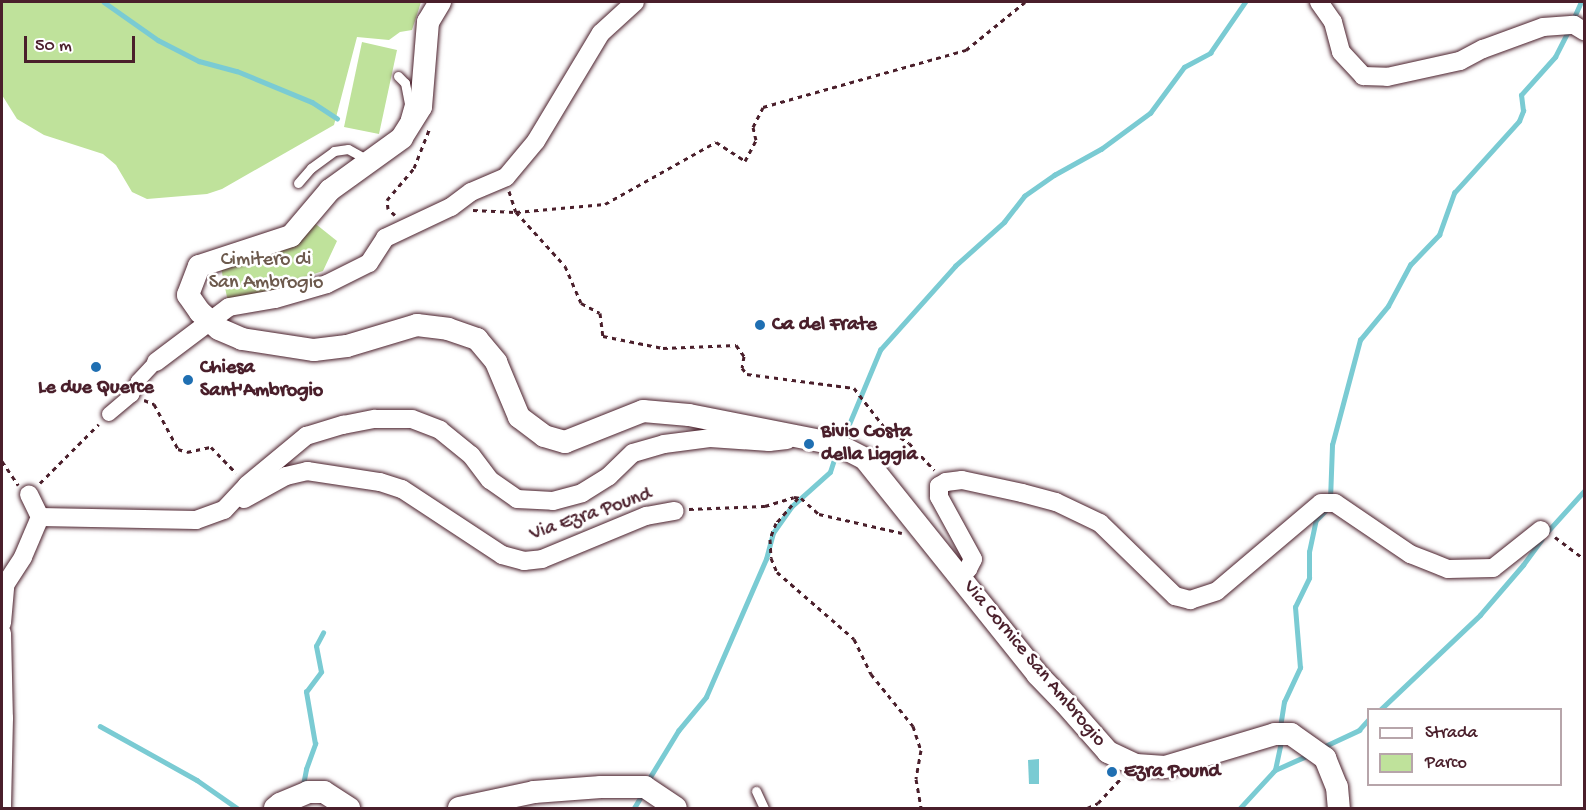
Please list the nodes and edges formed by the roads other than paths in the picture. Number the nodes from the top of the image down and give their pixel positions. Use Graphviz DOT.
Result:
graph roads {
  1 [pos="440,2"];
  2 [pos="635,2"];
  3 [pos="1318,2"];
  4 [pos="1584,31"];
  5 [pos="398,76"];
  6 [pos="393,145"];
  7 [pos="370,161"];
  8 [pos="298,183"];
  9 [pos="209,320"];
  10 [pos="156,362"];
  11 [pos="109,414"];
  12 [pos="806,438"];
  13 [pos="29,494"];
  14 [pos="224,510"];
  15 [pos="675,511"];
  16 [pos="40,517"];
  17 [pos="1540,530"];
  18 [pos="960,576"];
  19 [pos="2,622"];
  20 [pos="2,633"];
  21 [pos="3,718"];
  22 [pos="756,791"];
  23 [pos="2,808"];
  24 [pos="275,808"];
  25 [pos="349,808"];
  26 [pos="459,808"];
  27 [pos="676,808"];
  28 [pos="764,808"];
  29 [pos="1339,808"];
  1 -- 6 [label="street, Via Cornice San Ambrogio"];
  2 -- 9 [label="street"];
  3 -- 4 [label="street"];
  5 -- 6 [label="lane"];
  6 -- 7 [label="street, Via Cornice San Ambrogio"];
  7 -- 8 [label="lane"];
  7 -- 9 [label="street, Via Cornice San Ambrogio"];
  9 -- 10 [label="street"];
  9 -- 12 [label="street, Via Cornice San Ambrogio"];
  10 -- 11 [label="street"];
  12 -- 14 [label="street, Via Cornice San Ambrogio"];
  12 -- 18 [label="street, Via Cornice San Ambrogio"];
  13 -- 16 [label="street"];
  14 -- 15 [label="street, Via Ezra Pound"];
  14 -- 16 [label="street, Via Cornice San Ambrogio"];
  16 -- 19 [label="street"];
  17 -- 18 [label="street"];
  18 -- 29 [label="street, Via Cornice San Ambrogio"];
  20 -- 21 [label="street"];
  21 -- 23 [label="street"];
  22 -- 28 [label="lane"];
  24 -- 25 [label="street"];
  26 -- 27 [label="street"];
}
